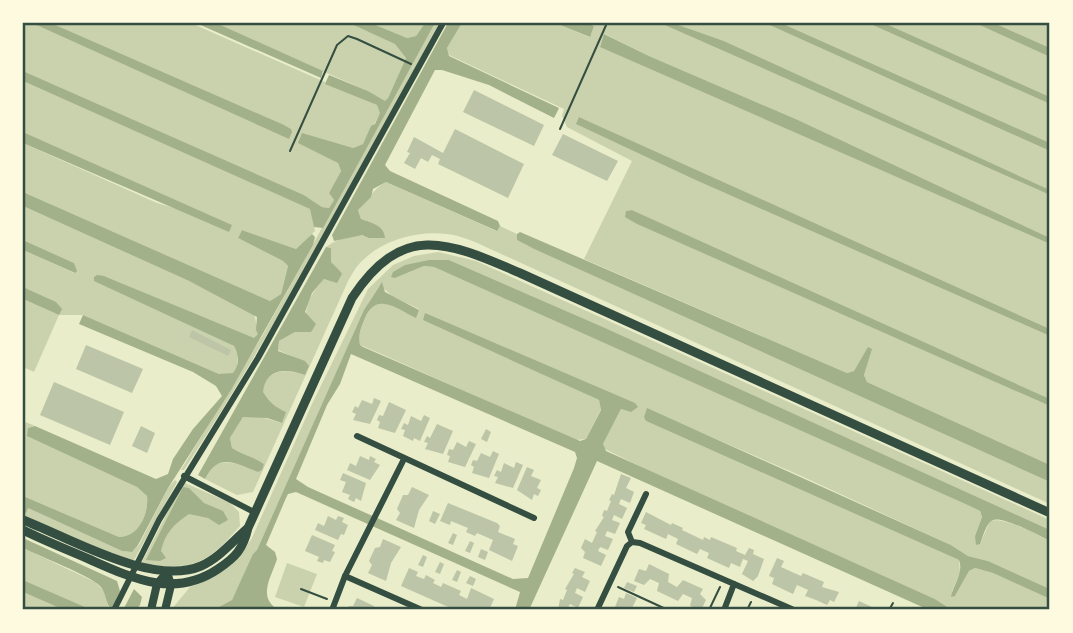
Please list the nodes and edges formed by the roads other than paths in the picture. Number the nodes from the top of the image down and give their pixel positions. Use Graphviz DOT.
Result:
graph roads {
  1 [pos="443,23"];
  2 [pos="357,436"];
  3 [pos="404,459"];
  4 [pos="184,476"];
  5 [pos="646,494"];
  6 [pos="256,513"];
  7 [pos="1050,513"];
  8 [pos="534,518"];
  9 [pos="23,520"];
  10 [pos="248,528"];
  11 [pos="23,530"];
  12 [pos="632,542"];
  13 [pos="135,566"];
  14 [pos="167,572"];
  15 [pos="345,576"];
  16 [pos="130,577"];
  17 [pos="157,584"];
  18 [pos="734,584"];
  19 [pos="171,585"];
  20 [pos="114,610"];
  21 [pos="151,610"];
  22 [pos="165,610"];
  23 [pos="332,610"];
  24 [pos="422,610"];
  25 [pos="597,610"];
  26 [pos="723,610"];
  27 [pos="794,610"];
  1 -- 4 [label="street"];
  2 -- 3 [label="street"];
  3 -- 8 [label="street"];
  3 -- 15 [label="street"];
  4 -- 6 [label="street"];
  4 -- 13 [label="street"];
  5 -- 12 [label="street"];
  6 -- 7 [label="main road"];
  6 -- 10 [label="main road"];
  9 -- 13 [label="main road"];
  10 -- 14 [label="main road"];
  10 -- 19 [label="main road"];
  11 -- 16 [label="main road"];
  12 -- 18 [label="street"];
  12 -- 25 [label="street"];
  13 -- 14 [label="main road"];
  13 -- 16 [label="street"];
  14 -- 17 [label="street"];
  14 -- 19 [label="street"];
  15 -- 23 [label="street"];
  15 -- 24 [label="street"];
  16 -- 17 [label="main road"];
  16 -- 20 [label="street"];
  17 -- 19 [label="main road"];
  17 -- 21 [label="street"];
  18 -- 26 [label="street"];
  18 -- 27 [label="street"];
  19 -- 22 [label="street"];
}
